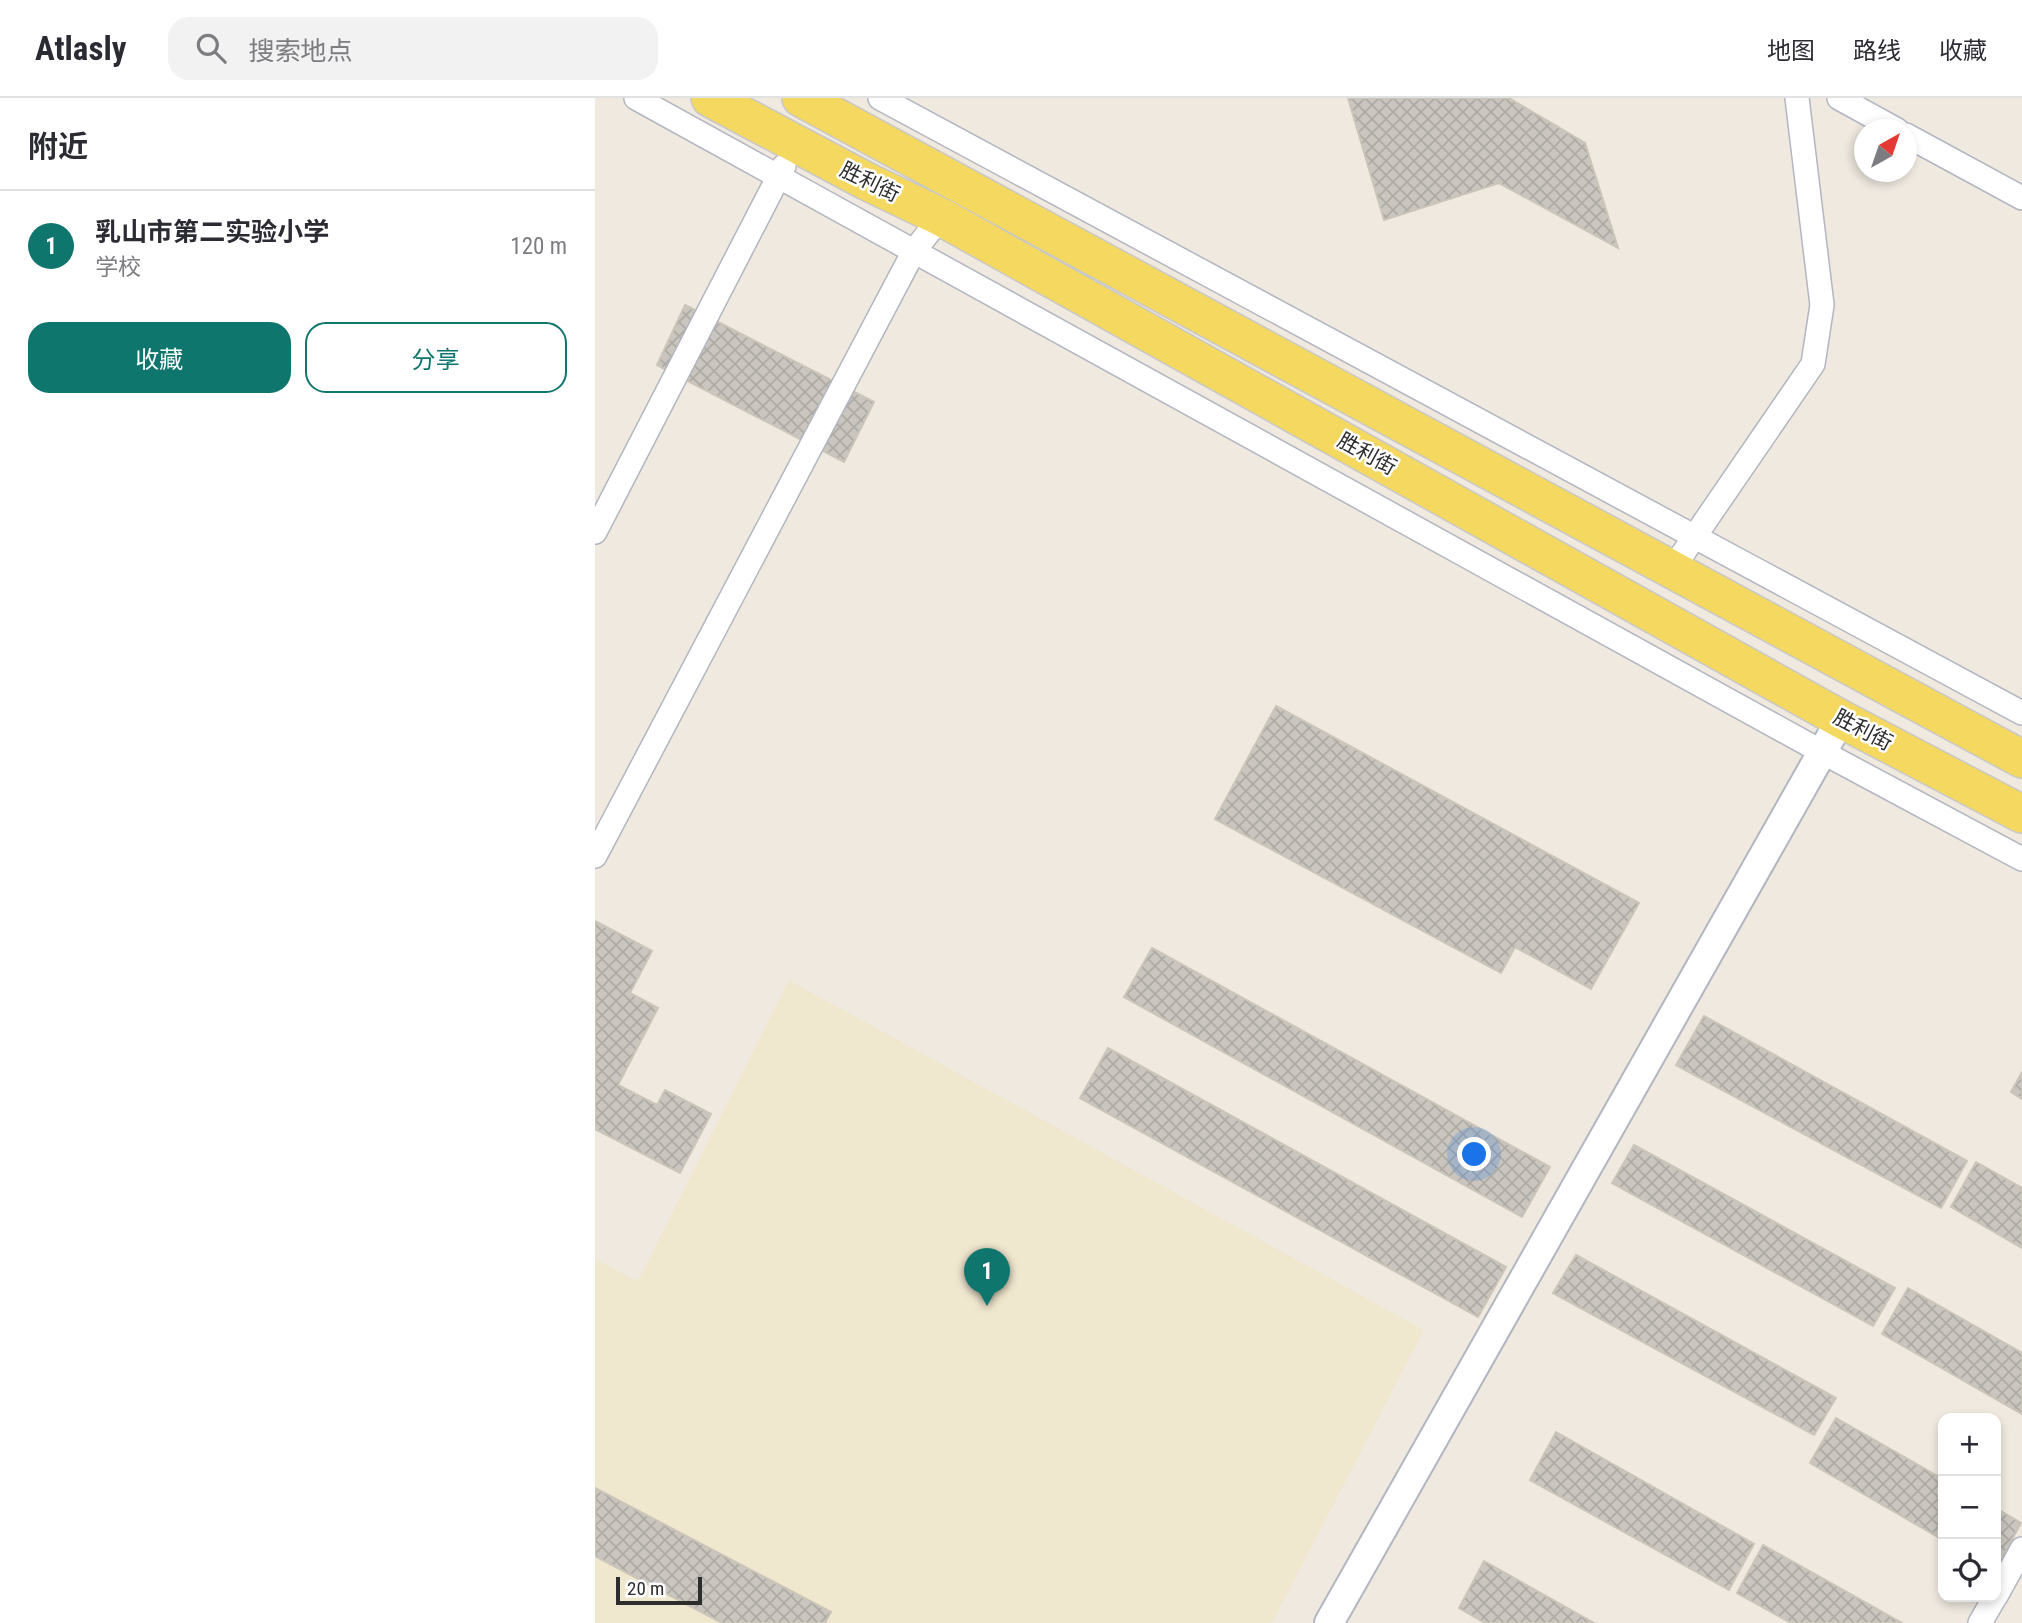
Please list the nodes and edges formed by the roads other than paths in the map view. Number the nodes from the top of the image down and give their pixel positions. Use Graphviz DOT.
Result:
graph roads {
  1 [pos="636,98"];
  2 [pos="710,98"];
  3 [pos="800,98"];
  4 [pos="880,98"];
  5 [pos="1797,98"];
  6 [pos="1839,98"];
  7 [pos="1877,119"];
  8 [pos="1917,141"];
  9 [pos="798,146"];
  10 [pos="777,176"];
  11 [pos="2022,198"];
  12 [pos="941,217"];
  13 [pos="914,251"];
  14 [pos="595,532"];
  15 [pos="1693,536"];
  16 [pos="1671,571"];
  17 [pos="2022,713"];
  18 [pos="1841,719"];
  19 [pos="1822,752"];
  20 [pos="2022,759"];
  21 [pos="2022,814"];
  22 [pos="595,856"];
  23 [pos="2022,859"];
  24 [pos="2022,1549"];
  25 [pos="2001,1586"];
  26 [pos="1992,1602"];
  27 [pos="1329,1623"];
  28 [pos="1980,1623"];
  1 -- 10 [label="street"];
  2 -- 9 [label="main road, 胜利街"];
  3 -- 16 [label="main road, 胜利街"];
  4 -- 15 [label="street"];
  5 -- 15 [label="street"];
  6 -- 7 [label="street"];
  8 -- 11 [label="street"];
  9 -- 10 [label="street"];
  9 -- 12 [label="main road, 胜利街"];
  10 -- 13 [label="street"];
  10 -- 14 [label="street"];
  12 -- 13 [label="street"];
  12 -- 18 [label="main road, 胜利街"];
  13 -- 19 [label="street"];
  13 -- 22 [label="street"];
  15 -- 16 [label="street"];
  15 -- 17 [label="street"];
  16 -- 20 [label="main road, 胜利街"];
  18 -- 19 [label="street"];
  18 -- 21 [label="main road, 胜利街"];
  19 -- 23 [label="street"];
  19 -- 27 [label="street"];
  24 -- 25 [label="street"];
  26 -- 28 [label="street"];
}
